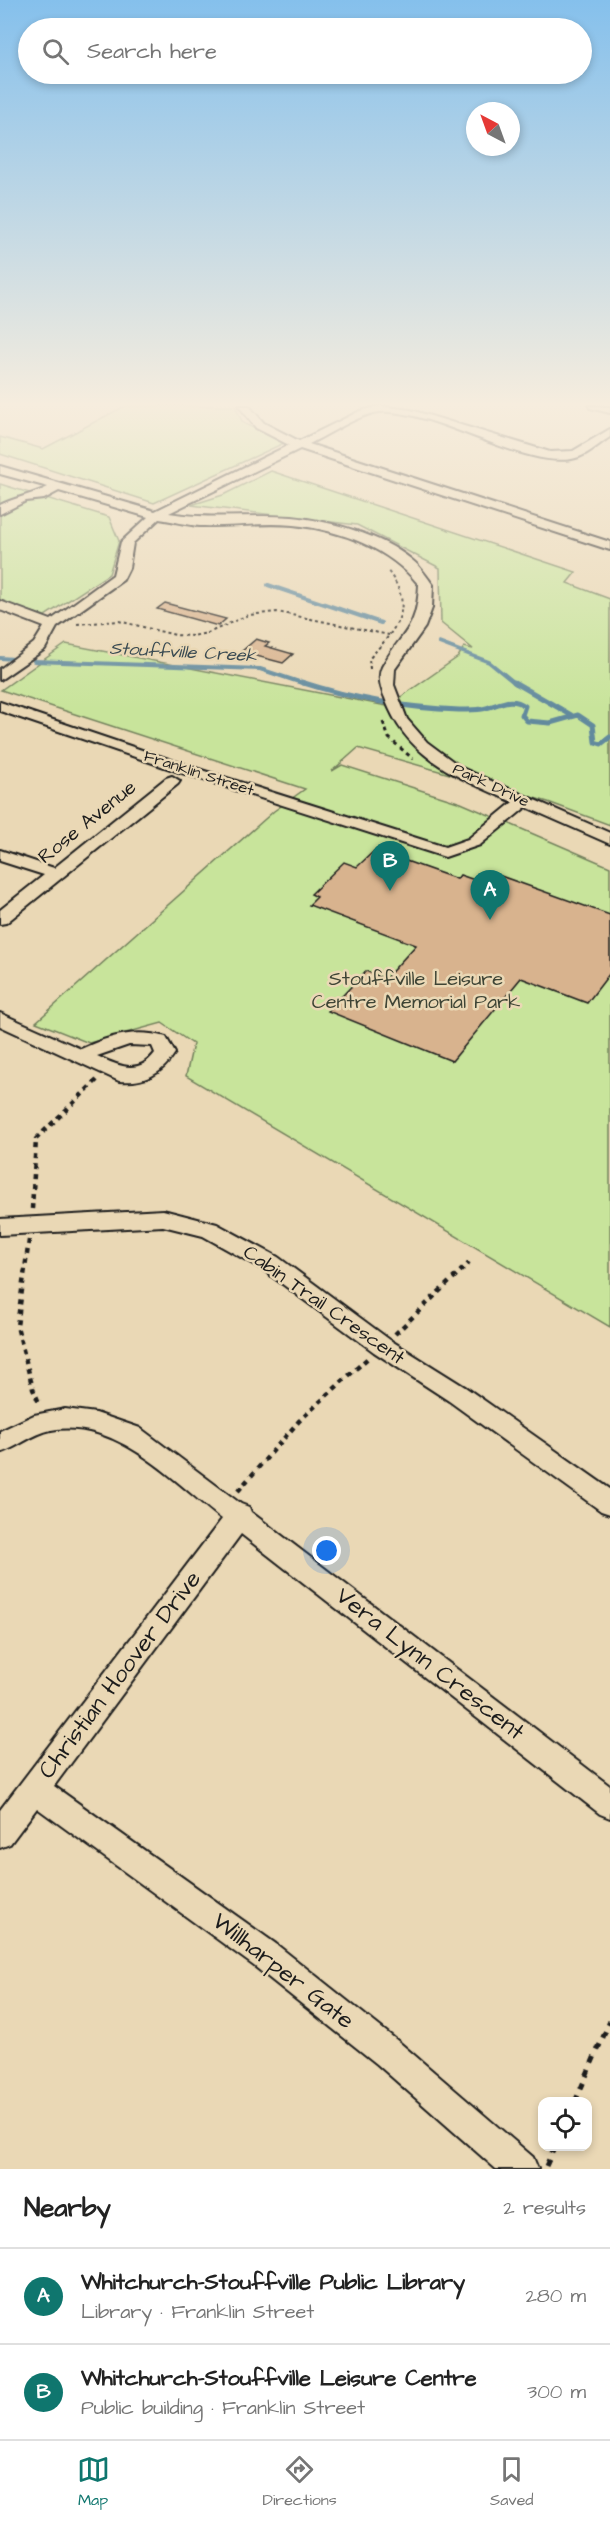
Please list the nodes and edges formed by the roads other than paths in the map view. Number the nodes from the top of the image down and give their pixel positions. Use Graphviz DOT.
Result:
graph roads {
  1 [pos="129,507"];
  2 [pos="172,507"];
  3 [pos="491,507"];
  4 [pos="156,515"];
  5 [pos="610,546"];
  6 [pos="0,605"];
  7 [pos="52,626"];
  8 [pos="0,676"];
  9 [pos="0,706"];
  10 [pos="172,781"];
  11 [pos="524,801"];
  12 [pos="610,839"];
  13 [pos="0,855"];
  14 [pos="56,874"];
  15 [pos="0,919"];
  16 [pos="0,1019"];
  17 [pos="81,1056"];
  18 [pos="0,1227"];
  19 [pos="0,1443"];
  20 [pos="610,1503"];
  21 [pos="233,1510"];
  22 [pos="34,1789"];
  23 [pos="610,1804"];
  24 [pos="0,1834"];
  25 [pos="520,2169"];
  1 -- 4 [label="street, Park Drive"];
  2 -- 4 [label="street"];
  3 -- 5 [label="street"];
  4 -- 7 [label="street"];
  4 -- 11 [label="street, Park Drive"];
  6 -- 7 [label="street"];
  7 -- 8 [label="street"];
  9 -- 11 [label="street, Franklin Street"];
  10 -- 14 [label="street, Rose Avenue"];
  11 -- 12 [label="street, Park Drive"];
  13 -- 14 [label="street"];
  14 -- 15 [label="street, Rose Avenue"];
  16 -- 17 [label="street"];
  18 -- 20 [label="street, Cabin Trail Crescent"];
  19 -- 21 [label="street, Vera Lynn Crescent"];
  21 -- 22 [label="street, Christian Hoover Drive"];
  21 -- 23 [label="street, Vera Lynn Crescent"];
  22 -- 24 [label="street, Christian Hoover Drive"];
  22 -- 25 [label="street, Willharper Gate"];
}
